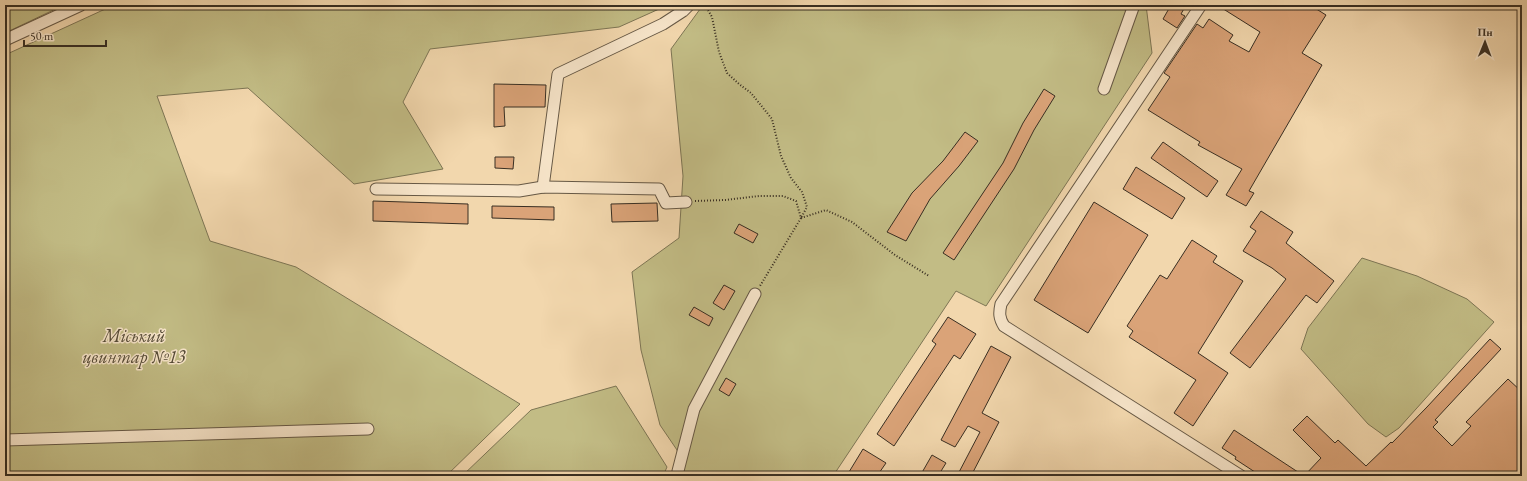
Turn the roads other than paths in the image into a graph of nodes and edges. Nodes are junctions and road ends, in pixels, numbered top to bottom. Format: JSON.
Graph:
{"nodes":[{"id":1,"x":81,"y":5,"type":"edge"},
{"id":2,"x":689,"y":5,"type":"edge"},
{"id":3,"x":1134,"y":5,"type":"edge"},
{"id":4,"x":1202,"y":5,"type":"edge"},
{"id":5,"x":5,"y":40,"type":"edge"},
{"id":6,"x":1104,"y":89,"type":"dead end"},
{"id":7,"x":543,"y":187,"type":"junction"},
{"id":8,"x":376,"y":189,"type":"dead end"},
{"id":9,"x":686,"y":202,"type":"road end"},
{"id":10,"x":755,"y":294,"type":"road end"},
{"id":11,"x":368,"y":429,"type":"dead end"},
{"id":12,"x":5,"y":440,"type":"edge"},
{"id":13,"x":679,"y":476,"type":"edge"},
{"id":14,"x":1241,"y":476,"type":"edge"}],
"edges":[{"from":1,"to":5,"type":"street"},
{"from":2,"to":7,"type":"street"},
{"from":3,"to":6,"type":"street"},
{"from":4,"to":14,"type":"street"},
{"from":7,"to":8,"type":"street"},
{"from":7,"to":9,"type":"street"},
{"from":10,"to":13,"type":"street"},
{"from":11,"to":12,"type":"street"}]}
